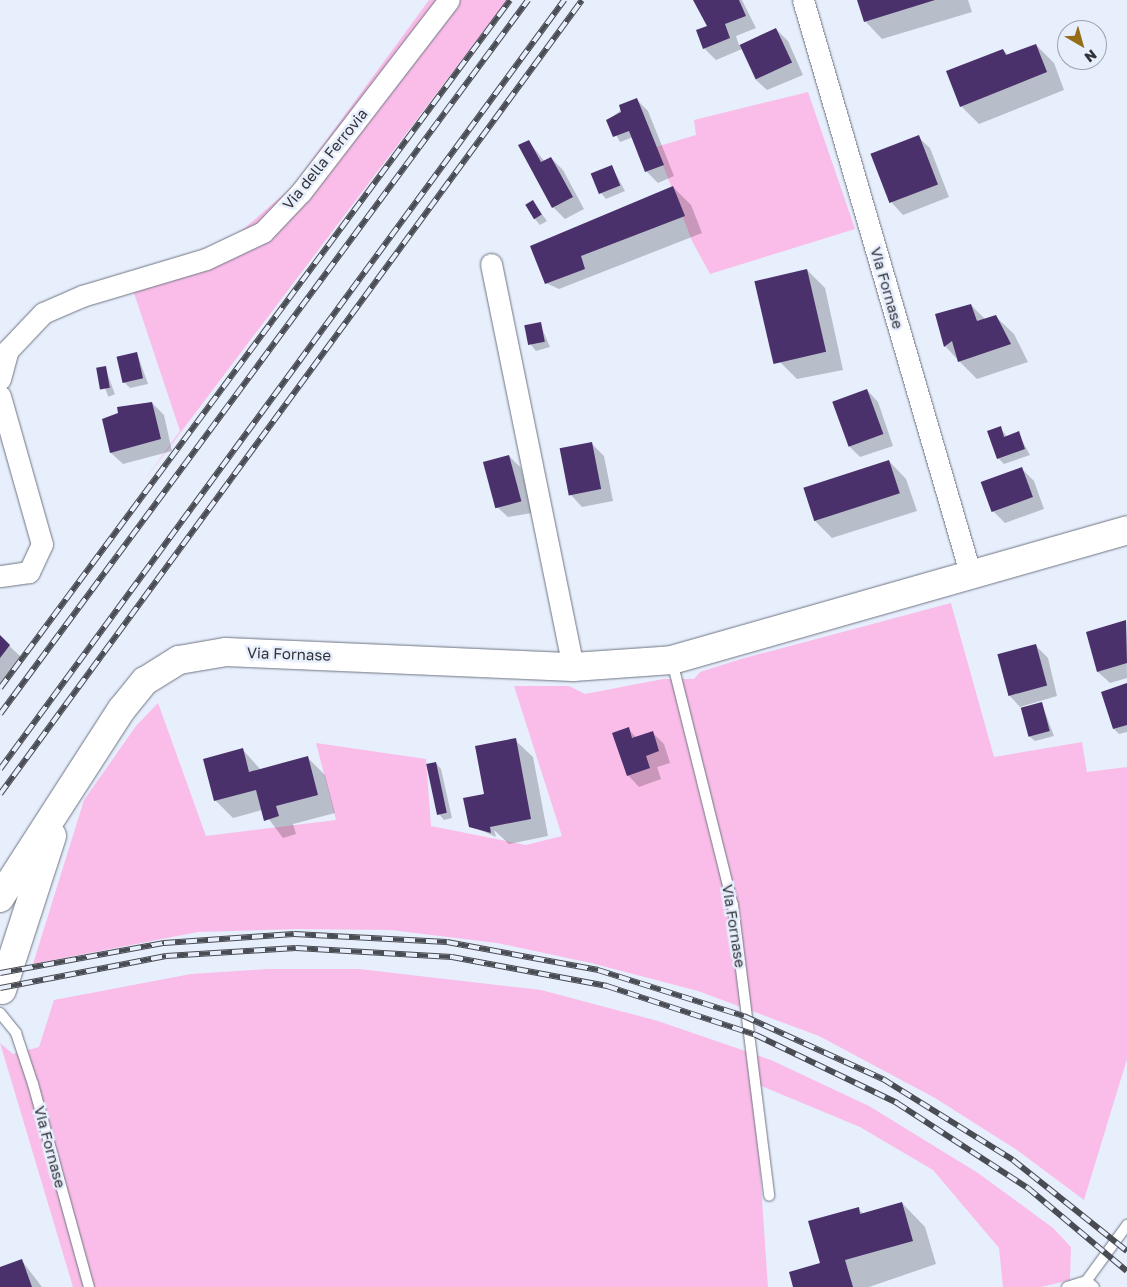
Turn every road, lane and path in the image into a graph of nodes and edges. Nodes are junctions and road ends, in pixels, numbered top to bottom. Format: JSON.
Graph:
{"nodes":[{"id":1,"x":449,"y":0,"type":"edge"},
{"id":2,"x":803,"y":0,"type":"edge"},
{"id":3,"x":491,"y":264,"type":"dead end"},
{"id":4,"x":1,"y":370,"type":"edge"},
{"id":5,"x":0,"y":396,"type":"edge"},
{"id":6,"x":1127,"y":530,"type":"edge"},
{"id":7,"x":0,"y":576,"type":"edge"},
{"id":8,"x":971,"y":576,"type":"junction"},
{"id":9,"x":672,"y":660,"type":"junction"},
{"id":10,"x":573,"y":667,"type":"junction"},
{"id":11,"x":69,"y":790,"type":"junction"},
{"id":12,"x":0,"y":898,"type":"edge"},
{"id":13,"x":0,"y":994,"type":"edge"},
{"id":14,"x":769,"y":1196,"type":"dead end"},
{"id":15,"x":1127,"y":1225,"type":"edge"},
{"id":16,"x":1088,"y":1285,"type":"edge"},
{"id":17,"x":89,"y":1287,"type":"edge"},
{"id":18,"x":1067,"y":1287,"type":"edge"}],
"edges":[{"from":1,"to":4,"type":"street","name":"Via della Ferrovia"},
{"from":2,"to":8,"type":"street","name":"Via Fornase"},
{"from":3,"to":10,"type":"street"},
{"from":5,"to":7,"type":"street"},
{"from":6,"to":8,"type":"street","name":"Via Fornase"},
{"from":8,"to":9,"type":"street","name":"Via Fornase"},
{"from":9,"to":10,"type":"street","name":"Via Fornase"},
{"from":9,"to":14,"type":"lane","name":"Via Fornase"},
{"from":10,"to":11,"type":"street","name":"Via Fornase"},
{"from":11,"to":12,"type":"street","name":"Via Fornase"},
{"from":11,"to":13,"type":"street","name":"Via Fornase"},
{"from":13,"to":17,"type":"lane","name":"Via Fornase"},
{"from":15,"to":16,"type":"lane"},
{"from":16,"to":18,"type":"lane"}]}
